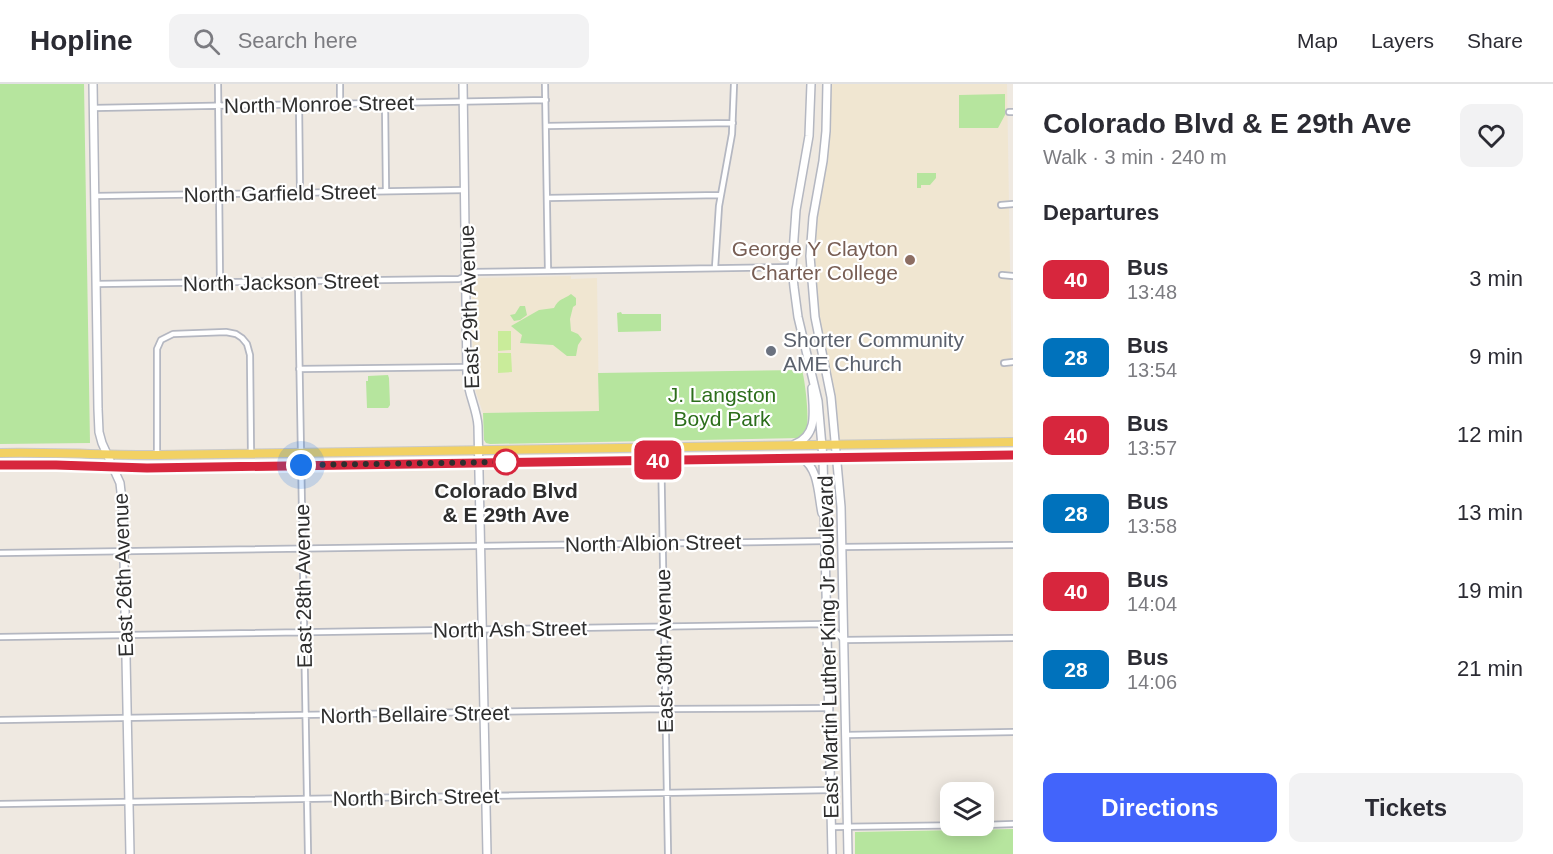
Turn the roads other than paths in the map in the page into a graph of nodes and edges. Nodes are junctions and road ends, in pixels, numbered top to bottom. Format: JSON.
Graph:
{"nodes":[{"id":1,"x":93,"y":84,"type":"edge"},
{"id":2,"x":218,"y":84,"type":"edge"},
{"id":3,"x":340,"y":84,"type":"edge"},
{"id":4,"x":463,"y":84,"type":"edge"},
{"id":5,"x":545,"y":84,"type":"edge"},
{"id":6,"x":734,"y":84,"type":"edge"},
{"id":7,"x":811,"y":84,"type":"edge"},
{"id":8,"x":827,"y":84,"type":"edge"},
{"id":9,"x":546,"y":100,"type":"junction"},
{"id":10,"x":463,"y":101,"type":"junction"},
{"id":11,"x":385,"y":103,"type":"junction"},
{"id":12,"x":299,"y":104,"type":"junction"},
{"id":13,"x":340,"y":104,"type":"junction"},
{"id":14,"x":218,"y":105,"type":"junction"},
{"id":15,"x":93,"y":108,"type":"junction"},
{"id":16,"x":733,"y":123,"type":"junction"},
{"id":17,"x":546,"y":126,"type":"junction"},
{"id":18,"x":465,"y":190,"type":"junction"},
{"id":19,"x":386,"y":191,"type":"junction"},
{"id":20,"x":300,"y":192,"type":"junction"},
{"id":21,"x":219,"y":194,"type":"junction"},
{"id":22,"x":721,"y":195,"type":"junction"},
{"id":23,"x":94,"y":196,"type":"junction"},
{"id":24,"x":547,"y":198,"type":"junction"},
{"id":25,"x":1013,"y":204,"type":"edge"},
{"id":26,"x":1001,"y":205,"type":"dead end"},
{"id":27,"x":792,"y":267,"type":"junction"},
{"id":28,"x":716,"y":268,"type":"junction"},
{"id":29,"x":548,"y":271,"type":"junction"},
{"id":30,"x":1002,"y":275,"type":"dead end"},
{"id":31,"x":466,"y":276,"type":"junction"},
{"id":32,"x":1013,"y":276,"type":"edge"},
{"id":33,"x":298,"y":282,"type":"junction"},
{"id":34,"x":220,"y":283,"type":"junction"},
{"id":35,"x":96,"y":284,"type":"junction"},
{"id":36,"x":1013,"y":362,"type":"edge"},
{"id":37,"x":1004,"y":363,"type":"dead end"},
{"id":38,"x":810,"y":365,"type":"junction"},
{"id":39,"x":464,"y":367,"type":"junction"},
{"id":40,"x":299,"y":369,"type":"junction"},
{"id":41,"x":1013,"y":442,"type":"edge"},
{"id":42,"x":822,"y":445,"type":"junction"},
{"id":43,"x":835,"y":445,"type":"junction"},
{"id":44,"x":789,"y":446,"type":"junction"},
{"id":45,"x":661,"y":447,"type":"junction"},
{"id":46,"x":479,"y":450,"type":"junction"},
{"id":47,"x":0,"y":453,"type":"edge"},
{"id":48,"x":300,"y":453,"type":"junction"},
{"id":49,"x":251,"y":454,"type":"junction"},
{"id":50,"x":107,"y":455,"type":"junction"},
{"id":51,"x":158,"y":455,"type":"junction"},
{"id":52,"x":1013,"y":456,"type":"edge"},
{"id":53,"x":802,"y":458,"type":"junction"},
{"id":54,"x":823,"y":458,"type":"junction"},
{"id":55,"x":837,"y":458,"type":"junction"},
{"id":56,"x":661,"y":460,"type":"junction"},
{"id":57,"x":479,"y":463,"type":"junction"},
{"id":58,"x":0,"y":465,"type":"edge"},
{"id":59,"x":301,"y":465,"type":"junction"},
{"id":60,"x":114,"y":468,"type":"junction"},
{"id":61,"x":826,"y":530,"type":"junction"},
{"id":62,"x":826,"y":541,"type":"junction"},
{"id":63,"x":662,"y":543,"type":"junction"},
{"id":64,"x":1013,"y":545,"type":"edge"},
{"id":65,"x":477,"y":546,"type":"junction"},
{"id":66,"x":842,"y":547,"type":"junction"},
{"id":67,"x":303,"y":549,"type":"junction"},
{"id":68,"x":124,"y":552,"type":"junction"},
{"id":69,"x":0,"y":554,"type":"edge"},
{"id":70,"x":827,"y":624,"type":"junction"},
{"id":71,"x":664,"y":626,"type":"junction"},
{"id":72,"x":482,"y":630,"type":"junction"},
{"id":73,"x":304,"y":632,"type":"junction"},
{"id":74,"x":126,"y":635,"type":"junction"},
{"id":75,"x":0,"y":637,"type":"edge"},
{"id":76,"x":1013,"y":638,"type":"edge"},
{"id":77,"x":844,"y":640,"type":"junction"},
{"id":78,"x":830,"y":708,"type":"junction"},
{"id":79,"x":666,"y":709,"type":"junction"},
{"id":80,"x":484,"y":713,"type":"junction"},
{"id":81,"x":305,"y":715,"type":"junction"},
{"id":82,"x":128,"y":718,"type":"junction"},
{"id":83,"x":0,"y":720,"type":"edge"},
{"id":84,"x":1013,"y":732,"type":"edge"},
{"id":85,"x":846,"y":735,"type":"junction"},
{"id":86,"x":831,"y":790,"type":"junction"},
{"id":87,"x":667,"y":793,"type":"junction"},
{"id":88,"x":486,"y":796,"type":"junction"},
{"id":89,"x":307,"y":799,"type":"junction"},
{"id":90,"x":129,"y":801,"type":"junction"},
{"id":91,"x":0,"y":804,"type":"edge"},
{"id":92,"x":1013,"y":824,"type":"edge"},
{"id":93,"x":994,"y":825,"type":"edge"},
{"id":94,"x":940,"y":826,"type":"edge"},
{"id":95,"x":832,"y":827,"type":"junction"},
{"id":96,"x":847,"y":827,"type":"junction"},
{"id":97,"x":130,"y":854,"type":"edge"},
{"id":98,"x":308,"y":854,"type":"edge"},
{"id":99,"x":487,"y":854,"type":"edge"},
{"id":100,"x":668,"y":854,"type":"edge"},
{"id":101,"x":832,"y":854,"type":"edge"},
{"id":102,"x":848,"y":854,"type":"edge"}],
"edges":[{"from":1,"to":15,"type":"main road","name":"East 26th Avenue"},
{"from":2,"to":14,"type":"street"},
{"from":3,"to":13,"type":"street"},
{"from":4,"to":10,"type":"main road","name":"East 29th Avenue"},
{"from":5,"to":9,"type":"street"},
{"from":6,"to":16,"type":"street"},
{"from":7,"to":27,"type":"main road","name":"East Martin Luther King Jr Boulevard"},
{"from":8,"to":43,"type":"main road","name":"East Martin Luther King Jr Boulevard"},
{"from":9,"to":10,"type":"street","name":"North Monroe Street"},
{"from":9,"to":17,"type":"street"},
{"from":10,"to":11,"type":"street","name":"North Monroe Street"},
{"from":10,"to":18,"type":"main road","name":"East 29th Avenue"},
{"from":11,"to":13,"type":"street","name":"North Monroe Street"},
{"from":11,"to":19,"type":"street"},
{"from":12,"to":13,"type":"street","name":"North Monroe Street"},
{"from":12,"to":14,"type":"street","name":"North Monroe Street"},
{"from":12,"to":20,"type":"street"},
{"from":14,"to":15,"type":"street","name":"North Monroe Street"},
{"from":14,"to":21,"type":"street"},
{"from":15,"to":23,"type":"main road","name":"East 26th Avenue"},
{"from":16,"to":17,"type":"street"},
{"from":16,"to":22,"type":"street"},
{"from":17,"to":24,"type":"street"},
{"from":18,"to":19,"type":"street","name":"North Garfield Street"},
{"from":18,"to":31,"type":"main road","name":"East 29th Avenue"},
{"from":19,"to":20,"type":"street","name":"North Garfield Street"},
{"from":20,"to":21,"type":"street","name":"North Garfield Street"},
{"from":21,"to":23,"type":"street","name":"North Garfield Street"},
{"from":21,"to":34,"type":"street"},
{"from":22,"to":24,"type":"street"},
{"from":22,"to":28,"type":"street"},
{"from":23,"to":35,"type":"main road","name":"East 26th Avenue"},
{"from":24,"to":29,"type":"street"},
{"from":25,"to":26,"type":"street"},
{"from":27,"to":28,"type":"street","name":"North Jackson Street"},
{"from":27,"to":38,"type":"main road","name":"East Martin Luther King Jr Boulevard"},
{"from":28,"to":29,"type":"street","name":"North Jackson Street"},
{"from":29,"to":31,"type":"street","name":"North Jackson Street"},
{"from":30,"to":32,"type":"street"},
{"from":31,"to":33,"type":"street","name":"North Jackson Street"},
{"from":31,"to":39,"type":"main road","name":"East 29th Avenue"},
{"from":33,"to":34,"type":"street","name":"North Jackson Street"},
{"from":33,"to":40,"type":"street","name":"East 28th Avenue"},
{"from":34,"to":35,"type":"street","name":"North Jackson Street"},
{"from":35,"to":50,"type":"main road","name":"East 26th Avenue"},
{"from":36,"to":37,"type":"street"},
{"from":38,"to":42,"type":"main road","name":"East Martin Luther King Jr Boulevard"},
{"from":38,"to":44,"type":"main road"},
{"from":39,"to":40,"type":"street"},
{"from":39,"to":46,"type":"main road","name":"East 29th Avenue"},
{"from":40,"to":48,"type":"street","name":"East 28th Avenue"},
{"from":41,"to":43,"type":"main road"},
{"from":42,"to":43,"type":"main road"},
{"from":42,"to":44,"type":"main road"},
{"from":42,"to":54,"type":"main road","name":"East Martin Luther King Jr Boulevard"},
{"from":43,"to":55,"type":"main road","name":"East Martin Luther King Jr Boulevard"},
{"from":44,"to":45,"type":"main road"},
{"from":45,"to":46,"type":"main road"},
{"from":45,"to":56,"type":"street","name":"East 30th Avenue"},
{"from":46,"to":48,"type":"main road"},
{"from":46,"to":57,"type":"main road","name":"East 29th Avenue"},
{"from":47,"to":50,"type":"main road"},
{"from":48,"to":49,"type":"main road"},
{"from":48,"to":59,"type":"street","name":"East 28th Avenue"},
{"from":49,"to":51,"type":"main road"},
{"from":49,"to":51,"type":"street"},
{"from":50,"to":51,"type":"main road"},
{"from":50,"to":60,"type":"main road","name":"East 26th Avenue"},
{"from":52,"to":55,"type":"main road"},
{"from":53,"to":54,"type":"main road"},
{"from":53,"to":56,"type":"main road"},
{"from":53,"to":61,"type":"main road"},
{"from":54,"to":55,"type":"main road"},
{"from":54,"to":61,"type":"main road","name":"East Martin Luther King Jr Boulevard"},
{"from":55,"to":66,"type":"main road","name":"East Martin Luther King Jr Boulevard"},
{"from":56,"to":57,"type":"main road"},
{"from":56,"to":63,"type":"street","name":"East 30th Avenue"},
{"from":57,"to":59,"type":"main road"},
{"from":57,"to":65,"type":"main road","name":"East 29th Avenue"},
{"from":58,"to":60,"type":"main road"},
{"from":59,"to":60,"type":"main road"},
{"from":59,"to":67,"type":"street","name":"East 28th Avenue"},
{"from":60,"to":68,"type":"main road","name":"East 26th Avenue"},
{"from":61,"to":62,"type":"main road","name":"East Martin Luther King Jr Boulevard"},
{"from":62,"to":63,"type":"street","name":"North Albion Street"},
{"from":62,"to":70,"type":"main road","name":"East Martin Luther King Jr Boulevard"},
{"from":63,"to":65,"type":"street","name":"North Albion Street"},
{"from":63,"to":71,"type":"street","name":"East 30th Avenue"},
{"from":64,"to":66,"type":"street"},
{"from":65,"to":67,"type":"street","name":"North Albion Street"},
{"from":65,"to":72,"type":"main road","name":"East 29th Avenue"},
{"from":66,"to":77,"type":"main road","name":"East Martin Luther King Jr Boulevard"},
{"from":67,"to":68,"type":"street","name":"North Albion Street"},
{"from":67,"to":73,"type":"street","name":"East 28th Avenue"},
{"from":68,"to":69,"type":"street","name":"North Albion Street"},
{"from":68,"to":74,"type":"main road","name":"East 26th Avenue"},
{"from":70,"to":71,"type":"street","name":"North Ash Street"},
{"from":70,"to":77,"type":"street"},
{"from":70,"to":78,"type":"main road","name":"East Martin Luther King Jr Boulevard"},
{"from":71,"to":72,"type":"street","name":"North Ash Street"},
{"from":71,"to":79,"type":"street","name":"East 30th Avenue"},
{"from":72,"to":73,"type":"street","name":"North Ash Street"},
{"from":72,"to":80,"type":"main road","name":"East 29th Avenue"},
{"from":73,"to":74,"type":"street","name":"North Ash Street"},
{"from":73,"to":81,"type":"street","name":"East 28th Avenue"},
{"from":74,"to":75,"type":"street","name":"North Ash Street"},
{"from":74,"to":82,"type":"main road","name":"East 26th Avenue"},
{"from":76,"to":77,"type":"street"},
{"from":77,"to":85,"type":"main road","name":"East Martin Luther King Jr Boulevard"},
{"from":78,"to":79,"type":"street","name":"North Bellaire Street"},
{"from":78,"to":86,"type":"main road","name":"East Martin Luther King Jr Boulevard"},
{"from":79,"to":80,"type":"street","name":"North Bellaire Street"},
{"from":79,"to":87,"type":"street","name":"East 30th Avenue"},
{"from":80,"to":81,"type":"street","name":"North Bellaire Street"},
{"from":80,"to":88,"type":"main road","name":"East 29th Avenue"},
{"from":81,"to":82,"type":"street","name":"North Bellaire Street"},
{"from":81,"to":89,"type":"street","name":"East 28th Avenue"},
{"from":82,"to":83,"type":"street","name":"North Bellaire Street"},
{"from":82,"to":90,"type":"main road","name":"East 26th Avenue"},
{"from":84,"to":85,"type":"street"},
{"from":85,"to":96,"type":"main road","name":"East Martin Luther King Jr Boulevard"},
{"from":86,"to":87,"type":"street","name":"North Birch Street"},
{"from":86,"to":95,"type":"main road","name":"East Martin Luther King Jr Boulevard"},
{"from":87,"to":88,"type":"street","name":"North Birch Street"},
{"from":87,"to":100,"type":"street","name":"East 30th Avenue"},
{"from":88,"to":89,"type":"street","name":"North Birch Street"},
{"from":88,"to":99,"type":"main road","name":"East 29th Avenue"},
{"from":89,"to":90,"type":"street","name":"North Birch Street"},
{"from":89,"to":98,"type":"street","name":"East 28th Avenue"},
{"from":90,"to":91,"type":"street","name":"North Birch Street"},
{"from":90,"to":97,"type":"main road","name":"East 26th Avenue"},
{"from":92,"to":93,"type":"street"},
{"from":94,"to":96,"type":"street"},
{"from":95,"to":96,"type":"street"},
{"from":95,"to":101,"type":"main road","name":"East Martin Luther King Jr Boulevard"},
{"from":96,"to":102,"type":"main road","name":"East Martin Luther King Jr Boulevard"}]}
